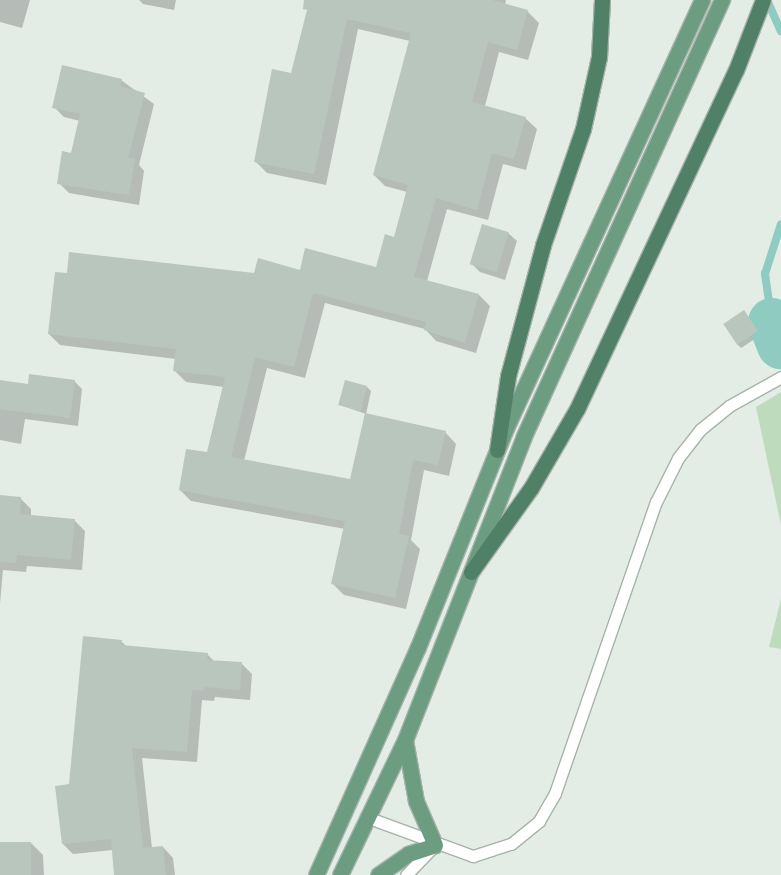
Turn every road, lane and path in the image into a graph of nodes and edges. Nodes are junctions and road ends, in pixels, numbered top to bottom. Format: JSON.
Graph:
{"nodes":[{"id":1,"x":602,"y":0,"type":"edge"},
{"id":2,"x":702,"y":0,"type":"edge"},
{"id":3,"x":722,"y":0,"type":"edge"},
{"id":4,"x":763,"y":0,"type":"edge"},
{"id":5,"x":781,"y":377,"type":"edge"},
{"id":6,"x":497,"y":450,"type":"junction"},
{"id":7,"x":471,"y":572,"type":"junction"},
{"id":8,"x":405,"y":740,"type":"junction"},
{"id":9,"x":369,"y":818,"type":"junction"},
{"id":10,"x":436,"y":844,"type":"junction"},
{"id":11,"x":316,"y":875,"type":"edge"},
{"id":12,"x":340,"y":875,"type":"edge"},
{"id":13,"x":378,"y":875,"type":"edge"},
{"id":14,"x":406,"y":875,"type":"edge"}],
"edges":[{"from":1,"to":6,"type":"highway"},
{"from":2,"to":6,"type":"main road"},
{"from":3,"to":7,"type":"main road"},
{"from":4,"to":7,"type":"highway"},
{"from":5,"to":10,"type":"lane"},
{"from":6,"to":11,"type":"main road"},
{"from":7,"to":8,"type":"main road"},
{"from":8,"to":9,"type":"main road"},
{"from":8,"to":10,"type":"main road"},
{"from":9,"to":10,"type":"lane"},
{"from":9,"to":12,"type":"main road"},
{"from":10,"to":13,"type":"main road"},
{"from":10,"to":14,"type":"lane"}]}
